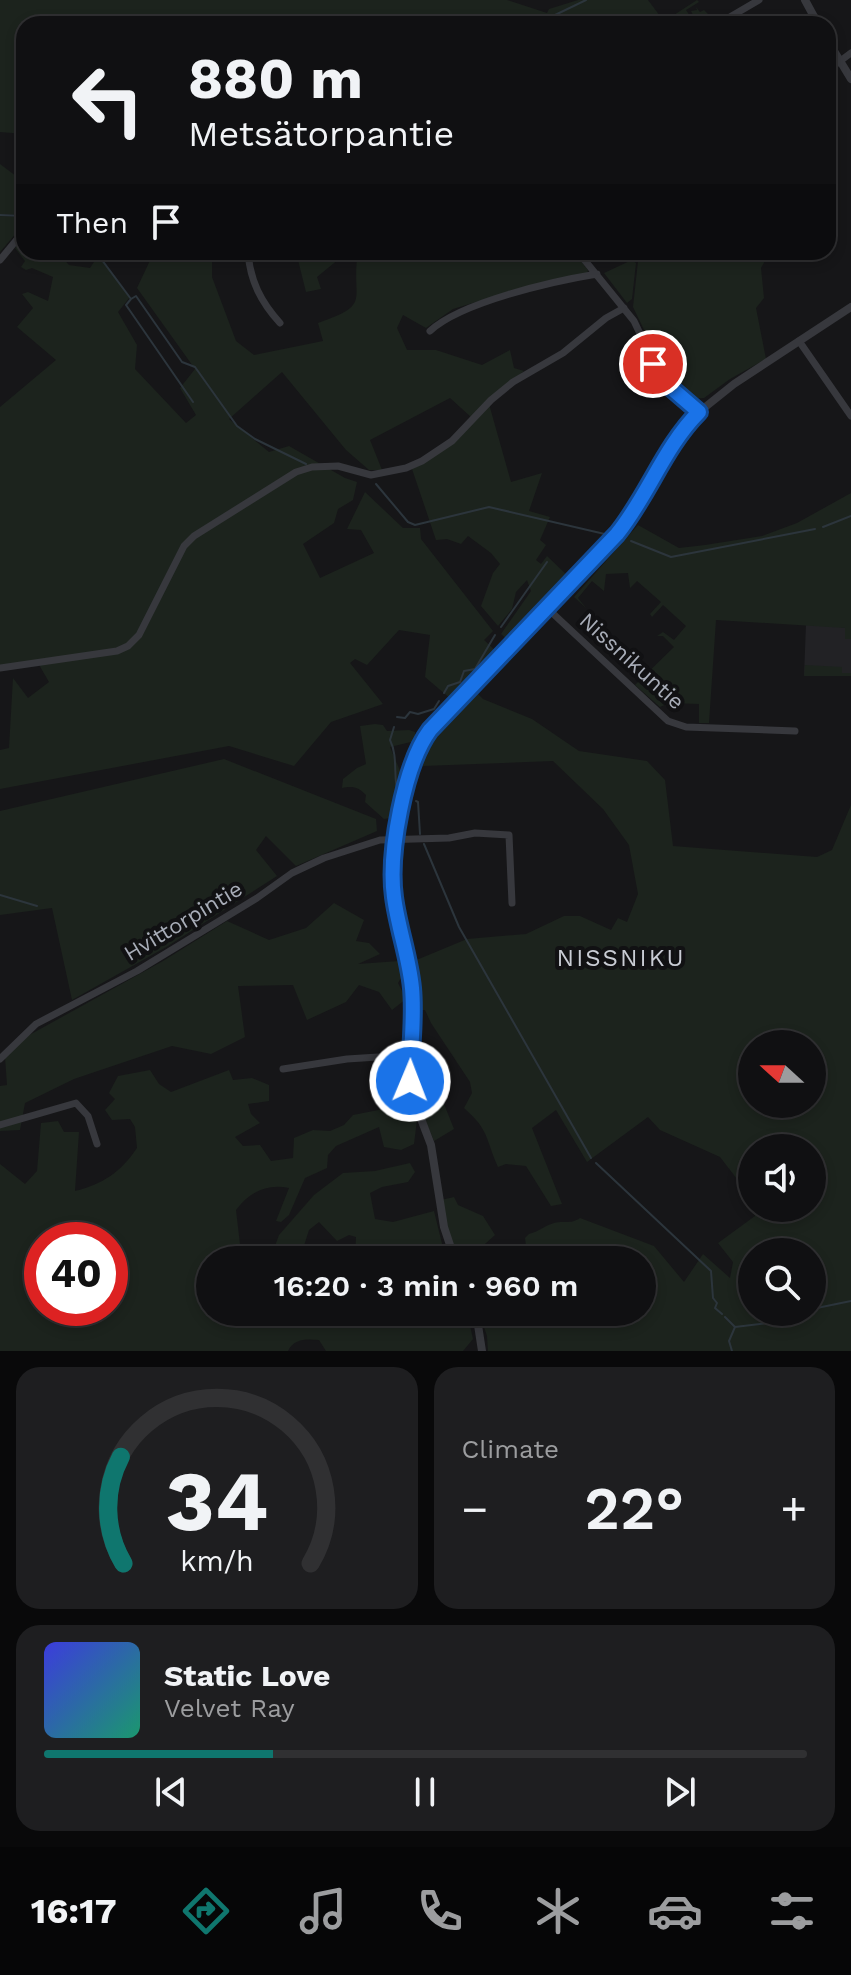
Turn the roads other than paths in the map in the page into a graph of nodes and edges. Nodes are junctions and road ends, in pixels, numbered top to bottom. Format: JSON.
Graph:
{"nodes":[{"id":1,"x":759,"y":0,"type":"edge"},
{"id":2,"x":732,"y":16,"type":"edge"},
{"id":3,"x":851,"y":53,"type":"edge"},
{"id":4,"x":836,"y":54,"type":"edge"},
{"id":5,"x":840,"y":60,"type":"junction"},
{"id":6,"x":836,"y":63,"type":"edge"},
{"id":7,"x":851,"y":79,"type":"edge"},
{"id":8,"x":16,"y":241,"type":"edge"},
{"id":9,"x":0,"y":260,"type":"edge"},
{"id":10,"x":248,"y":260,"type":"edge"},
{"id":11,"x":585,"y":260,"type":"edge"},
{"id":12,"x":597,"y":274,"type":"junction"},
{"id":13,"x":624,"y":308,"type":"junction"},
{"id":14,"x":847,"y":309,"type":"edge"},
{"id":15,"x":280,"y":323,"type":"dead end"},
{"id":16,"x":430,"y":331,"type":"dead end"},
{"id":17,"x":799,"y":341,"type":"junction"},
{"id":18,"x":699,"y":412,"type":"junction"},
{"id":19,"x":851,"y":416,"type":"edge"},
{"id":20,"x":547,"y":608,"type":"junction"},
{"id":21,"x":0,"y":668,"type":"edge"},
{"id":22,"x":795,"y":731,"type":"dead end"},
{"id":23,"x":397,"y":838,"type":"junction"},
{"id":24,"x":512,"y":903,"type":"dead end"},
{"id":25,"x":410,"y":1055,"type":"junction"},
{"id":26,"x":1,"y":1056,"type":"edge"},
{"id":27,"x":283,"y":1069,"type":"dead end"},
{"id":28,"x":0,"y":1125,"type":"edge"},
{"id":29,"x":97,"y":1144,"type":"dead end"},
{"id":30,"x":450,"y":1246,"type":"edge"},
{"id":31,"x":478,"y":1326,"type":"edge"},
{"id":32,"x":482,"y":1351,"type":"edge"}],
"edges":[{"from":1,"to":2,"type":"street"},
{"from":3,"to":5,"type":"street"},
{"from":4,"to":5,"type":"street"},
{"from":5,"to":6,"type":"street"},
{"from":5,"to":7,"type":"street"},
{"from":8,"to":9,"type":"street"},
{"from":10,"to":15,"type":"street"},
{"from":11,"to":12,"type":"street"},
{"from":12,"to":13,"type":"street"},
{"from":12,"to":16,"type":"street"},
{"from":13,"to":18,"type":"street"},
{"from":13,"to":21,"type":"street"},
{"from":14,"to":17,"type":"street"},
{"from":17,"to":18,"type":"street"},
{"from":17,"to":19,"type":"street"},
{"from":18,"to":20,"type":"street"},
{"from":20,"to":22,"type":"street","name":"Nissnikuntie"},
{"from":20,"to":23,"type":"street"},
{"from":23,"to":24,"type":"street","name":"Hvittorpintie"},
{"from":23,"to":25,"type":"street"},
{"from":23,"to":26,"type":"street","name":"Hvittorpintie"},
{"from":25,"to":27,"type":"street"},
{"from":25,"to":30,"type":"street"},
{"from":28,"to":29,"type":"street"},
{"from":31,"to":32,"type":"street"}]}
